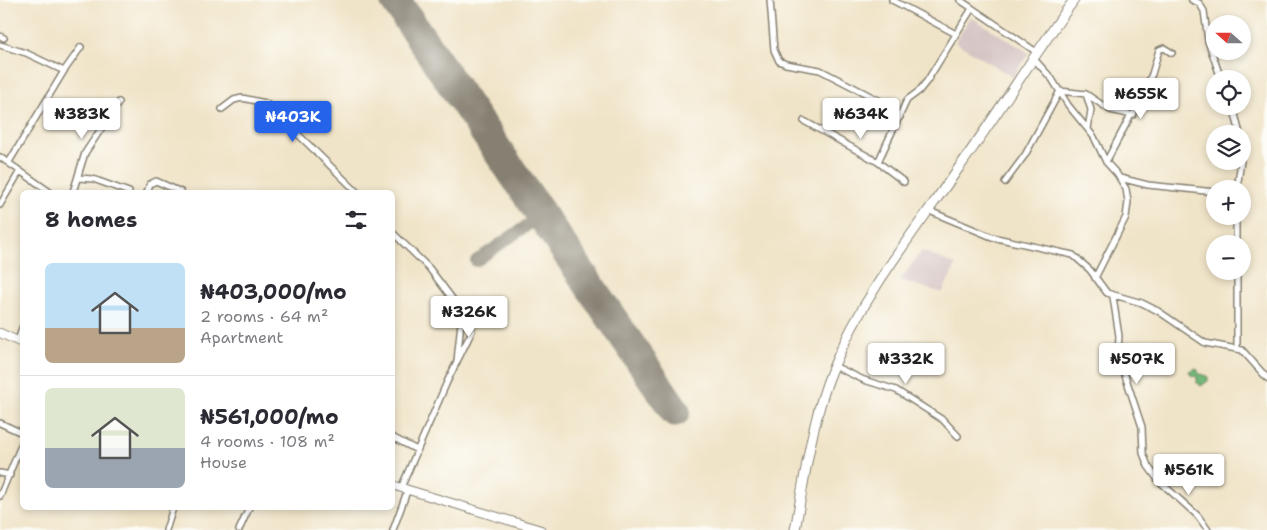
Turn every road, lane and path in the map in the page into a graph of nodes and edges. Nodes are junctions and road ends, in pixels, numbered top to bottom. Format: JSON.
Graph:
{"nodes":[{"id":1,"x":770,"y":0,"type":"edge"},
{"id":2,"x":892,"y":0,"type":"edge"},
{"id":3,"x":960,"y":0,"type":"edge"},
{"id":4,"x":1074,"y":0,"type":"edge"},
{"id":5,"x":1192,"y":0,"type":"edge"},
{"id":6,"x":1201,"y":2,"type":"edge"},
{"id":7,"x":972,"y":10,"type":"junction"},
{"id":8,"x":956,"y":34,"type":"junction"},
{"id":9,"x":0,"y":46,"type":"edge"},
{"id":10,"x":81,"y":47,"type":"dead end"},
{"id":11,"x":1172,"y":53,"type":"dead end"},
{"id":12,"x":1036,"y":56,"type":"junction"},
{"id":13,"x":1218,"y":70,"type":"edge"},
{"id":14,"x":64,"y":71,"type":"junction"},
{"id":15,"x":1060,"y":91,"type":"junction"},
{"id":16,"x":1086,"y":94,"type":"junction"},
{"id":17,"x":119,"y":102,"type":"dead end"},
{"id":18,"x":222,"y":109,"type":"dead end"},
{"id":19,"x":1131,"y":115,"type":"junction"},
{"id":20,"x":900,"y":117,"type":"junction"},
{"id":21,"x":804,"y":121,"type":"dead end"},
{"id":22,"x":1088,"y":129,"type":"junction"},
{"id":23,"x":0,"y":157,"type":"edge"},
{"id":24,"x":9,"y":162,"type":"junction"},
{"id":25,"x":878,"y":162,"type":"junction"},
{"id":26,"x":1106,"y":162,"type":"junction"},
{"id":27,"x":20,"y":171,"type":"junction"},
{"id":28,"x":78,"y":178,"type":"junction"},
{"id":29,"x":1120,"y":178,"type":"junction"},
{"id":30,"x":904,"y":182,"type":"dead end"},
{"id":31,"x":1005,"y":182,"type":"dead end"},
{"id":32,"x":47,"y":190,"type":"edge"},
{"id":33,"x":74,"y":190,"type":"edge"},
{"id":34,"x":124,"y":190,"type":"edge"},
{"id":35,"x":148,"y":190,"type":"edge"},
{"id":36,"x":176,"y":190,"type":"edge"},
{"id":37,"x":355,"y":190,"type":"edge"},
{"id":38,"x":1206,"y":191,"type":"edge"},
{"id":39,"x":0,"y":205,"type":"edge"},
{"id":40,"x":928,"y":210,"type":"junction"},
{"id":41,"x":395,"y":235,"type":"edge"},
{"id":42,"x":1095,"y":278,"type":"junction"},
{"id":43,"x":1237,"y":280,"type":"edge"},
{"id":44,"x":1113,"y":297,"type":"junction"},
{"id":45,"x":462,"y":313,"type":"junction"},
{"id":46,"x":0,"y":333,"type":"edge"},
{"id":47,"x":20,"y":342,"type":"edge"},
{"id":48,"x":1237,"y":348,"type":"junction"},
{"id":49,"x":457,"y":362,"type":"junction"},
{"id":50,"x":834,"y":366,"type":"junction"},
{"id":51,"x":1267,"y":378,"type":"edge"},
{"id":52,"x":0,"y":423,"type":"edge"},
{"id":53,"x":20,"y":432,"type":"edge"},
{"id":54,"x":958,"y":436,"type":"dead end"},
{"id":55,"x":395,"y":439,"type":"edge"},
{"id":56,"x":20,"y":448,"type":"edge"},
{"id":57,"x":417,"y":450,"type":"junction"},
{"id":58,"x":0,"y":473,"type":"edge"},
{"id":59,"x":10,"y":476,"type":"junction"},
{"id":60,"x":395,"y":486,"type":"edge"},
{"id":61,"x":405,"y":488,"type":"junction"},
{"id":62,"x":0,"y":496,"type":"edge"},
{"id":63,"x":172,"y":510,"type":"edge"},
{"id":64,"x":247,"y":510,"type":"edge"},
{"id":65,"x":166,"y":530,"type":"edge"},
{"id":66,"x":239,"y":530,"type":"edge"},
{"id":67,"x":393,"y":530,"type":"edge"},
{"id":68,"x":541,"y":530,"type":"edge"},
{"id":69,"x":795,"y":530,"type":"edge"},
{"id":70,"x":1208,"y":530,"type":"edge"}],
"edges":[{"from":1,"to":20,"type":"street"},
{"from":2,"to":8,"type":"street"},
{"from":3,"to":7,"type":"street"},
{"from":4,"to":12,"type":"highway"},
{"from":5,"to":6,"type":"street"},
{"from":6,"to":13,"type":"street"},
{"from":7,"to":8,"type":"street"},
{"from":7,"to":12,"type":"street"},
{"from":8,"to":20,"type":"street"},
{"from":9,"to":14,"type":"street"},
{"from":10,"to":14,"type":"street"},
{"from":11,"to":19,"type":"street"},
{"from":12,"to":15,"type":"street"},
{"from":12,"to":40,"type":"highway"},
{"from":14,"to":24,"type":"street"},
{"from":15,"to":16,"type":"street"},
{"from":15,"to":22,"type":"street"},
{"from":15,"to":31,"type":"street"},
{"from":16,"to":19,"type":"street"},
{"from":16,"to":22,"type":"street"},
{"from":17,"to":28,"type":"street"},
{"from":18,"to":37,"type":"street"},
{"from":19,"to":26,"type":"street"},
{"from":20,"to":25,"type":"street"},
{"from":21,"to":25,"type":"street"},
{"from":22,"to":26,"type":"street"},
{"from":23,"to":24,"type":"street"},
{"from":24,"to":27,"type":"street"},
{"from":25,"to":30,"type":"street"},
{"from":26,"to":29,"type":"street"},
{"from":27,"to":32,"type":"street"},
{"from":27,"to":39,"type":"street"},
{"from":28,"to":33,"type":"street"},
{"from":28,"to":34,"type":"street"},
{"from":29,"to":38,"type":"street"},
{"from":29,"to":42,"type":"street"},
{"from":35,"to":36,"type":"street"},
{"from":40,"to":42,"type":"street"},
{"from":40,"to":50,"type":"highway"},
{"from":41,"to":45,"type":"street"},
{"from":42,"to":44,"type":"street"},
{"from":43,"to":48,"type":"street"},
{"from":44,"to":48,"type":"street"},
{"from":44,"to":70,"type":"street"},
{"from":45,"to":49,"type":"street"},
{"from":45,"to":49,"type":"street"},
{"from":46,"to":47,"type":"main road"},
{"from":48,"to":51,"type":"street"},
{"from":49,"to":57,"type":"street"},
{"from":50,"to":54,"type":"street"},
{"from":50,"to":69,"type":"highway"},
{"from":52,"to":53,"type":"street"},
{"from":55,"to":57,"type":"street"},
{"from":56,"to":59,"type":"street"},
{"from":57,"to":61,"type":"street"},
{"from":58,"to":59,"type":"street"},
{"from":59,"to":62,"type":"street"},
{"from":60,"to":61,"type":"main road"},
{"from":61,"to":67,"type":"street"},
{"from":61,"to":68,"type":"main road"},
{"from":63,"to":65,"type":"street"},
{"from":64,"to":66,"type":"street"}]}
